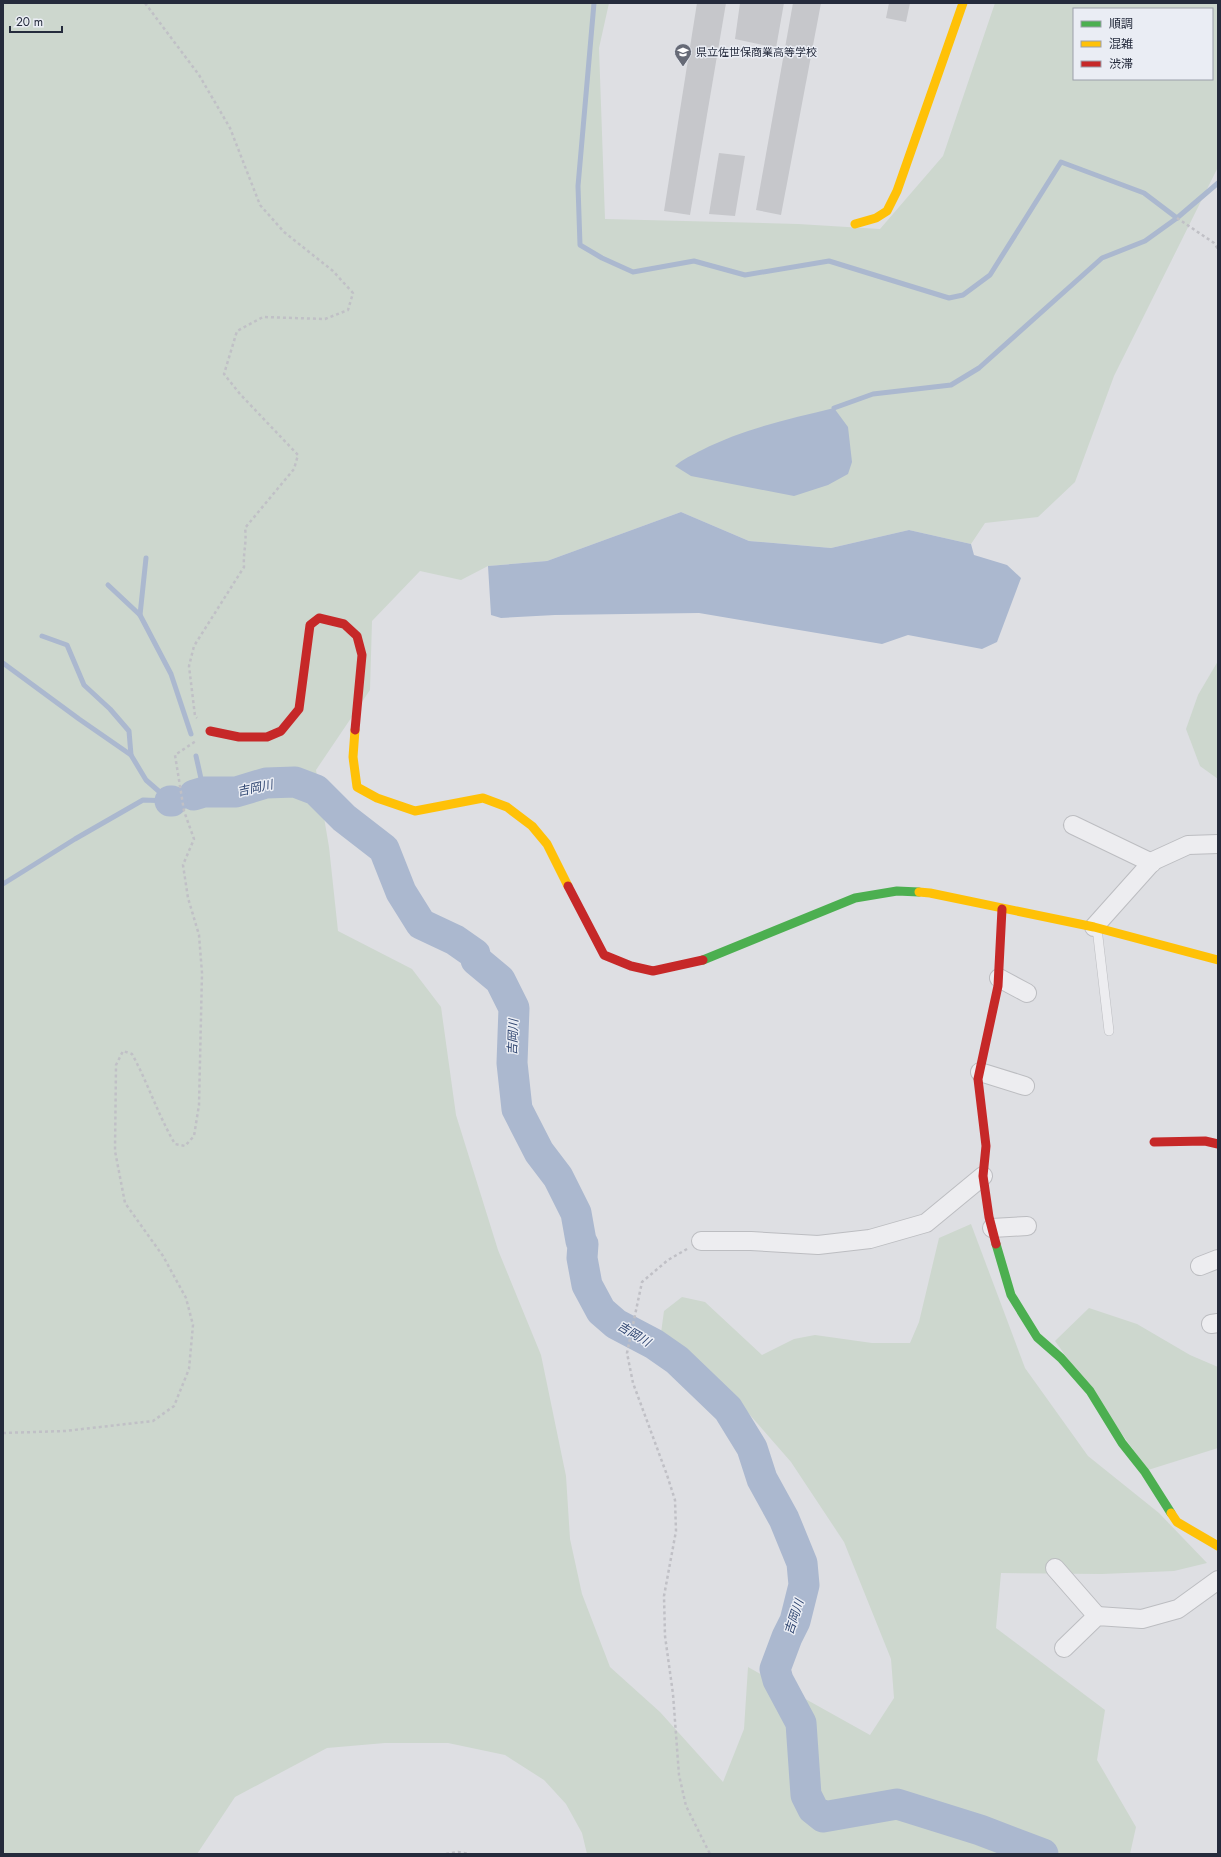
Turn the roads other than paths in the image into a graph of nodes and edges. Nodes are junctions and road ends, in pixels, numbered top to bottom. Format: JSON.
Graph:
{"nodes":[{"id":1,"x":963,"y":3,"type":"edge"},
{"id":2,"x":855,"y":224,"type":"dead end"},
{"id":3,"x":210,"y":731,"type":"road end"},
{"id":4,"x":1072,"y":825,"type":"dead end"},
{"id":5,"x":1218,"y":844,"type":"edge"},
{"id":6,"x":1152,"y":863,"type":"junction"},
{"id":7,"x":1002,"y":909,"type":"junction"},
{"id":8,"x":1096,"y":928,"type":"junction"},
{"id":9,"x":1218,"y":947,"type":"edge"},
{"id":10,"x":1210,"y":958,"type":"edge"},
{"id":11,"x":998,"y":978,"type":"junction"},
{"id":12,"x":1027,"y":993,"type":"dead end"},
{"id":13,"x":1109,"y":1031,"type":"dead end"},
{"id":14,"x":980,"y":1072,"type":"junction"},
{"id":15,"x":1025,"y":1086,"type":"dead end"},
{"id":16,"x":1154,"y":1142,"type":"dead end"},
{"id":17,"x":1218,"y":1144,"type":"edge"},
{"id":18,"x":983,"y":1176,"type":"junction"},
{"id":19,"x":1027,"y":1226,"type":"dead end"},
{"id":20,"x":992,"y":1228,"type":"junction"},
{"id":21,"x":701,"y":1241,"type":"road end"},
{"id":22,"x":1218,"y":1259,"type":"edge"},
{"id":23,"x":1200,"y":1266,"type":"dead end"},
{"id":24,"x":1218,"y":1546,"type":"edge"},
{"id":25,"x":1055,"y":1568,"type":"dead end"},
{"id":26,"x":1218,"y":1580,"type":"edge"},
{"id":27,"x":1097,"y":1616,"type":"junction"},
{"id":28,"x":1064,"y":1648,"type":"dead end"}],
"edges":[{"from":1,"to":2,"type":"street"},
{"from":3,"to":7,"type":"street"},
{"from":4,"to":6,"type":"street"},
{"from":5,"to":6,"type":"street"},
{"from":6,"to":8,"type":"street"},
{"from":7,"to":8,"type":"street"},
{"from":7,"to":11,"type":"street"},
{"from":8,"to":10,"type":"street"},
{"from":8,"to":13,"type":"lane"},
{"from":9,"to":10,"type":"street"},
{"from":11,"to":12,"type":"street"},
{"from":11,"to":14,"type":"street"},
{"from":14,"to":15,"type":"street"},
{"from":14,"to":18,"type":"street"},
{"from":16,"to":17,"type":"street"},
{"from":18,"to":20,"type":"street"},
{"from":18,"to":21,"type":"street"},
{"from":19,"to":20,"type":"street"},
{"from":20,"to":24,"type":"street"},
{"from":22,"to":23,"type":"street"},
{"from":25,"to":27,"type":"street"},
{"from":26,"to":27,"type":"street"},
{"from":27,"to":28,"type":"street"}]}
